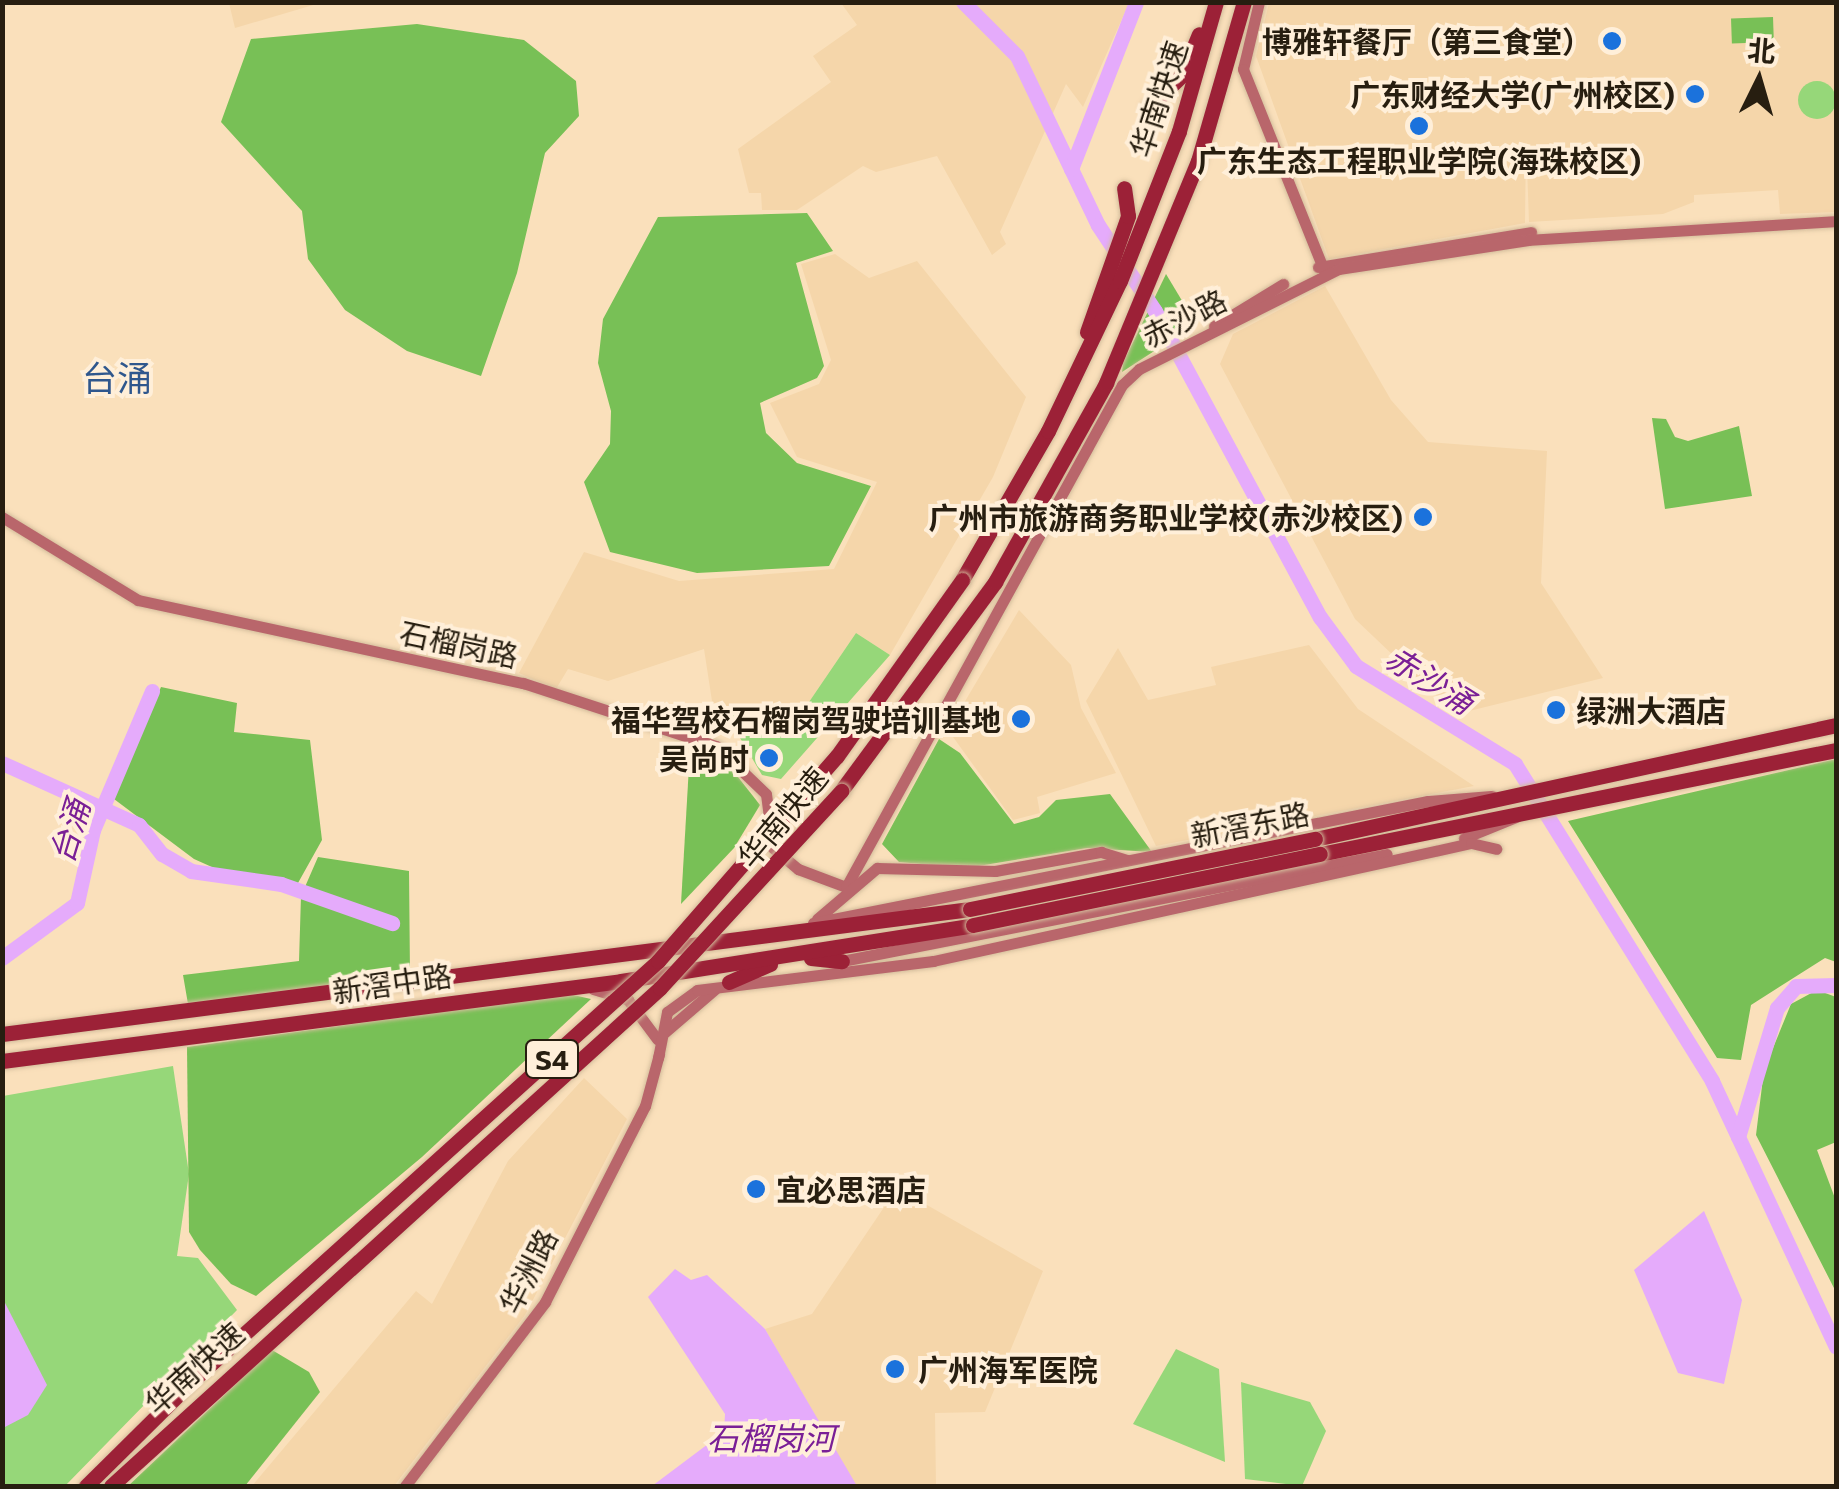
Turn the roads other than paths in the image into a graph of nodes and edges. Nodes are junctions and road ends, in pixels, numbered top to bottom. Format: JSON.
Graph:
{"nodes":[{"id":1,"x":1213,"y":2,"type":"edge"},
{"id":2,"x":1244,"y":2,"type":"edge"},
{"id":3,"x":1259,"y":2,"type":"edge"},
{"id":4,"x":1148,"y":108,"type":"dead end"},
{"id":5,"x":1124,"y":188,"type":"dead end"},
{"id":6,"x":1836,"y":221,"type":"edge"},
{"id":7,"x":1323,"y":270,"type":"junction"},
{"id":8,"x":1112,"y":280,"type":"junction"},
{"id":9,"x":2,"y":516,"type":"edge"},
{"id":10,"x":1836,"y":725,"type":"edge"},
{"id":11,"x":1836,"y":750,"type":"edge"},
{"id":12,"x":1506,"y":797,"type":"junction"},
{"id":13,"x":1519,"y":816,"type":"junction"},
{"id":14,"x":1494,"y":830,"type":"junction"},
{"id":15,"x":878,"y":836,"type":"junction"},
{"id":16,"x":1317,"y":846,"type":"junction"},
{"id":17,"x":1164,"y":854,"type":"junction"},
{"id":18,"x":1129,"y":861,"type":"junction"},
{"id":19,"x":894,"y":866,"type":"junction"},
{"id":20,"x":1097,"y":867,"type":"junction"},
{"id":21,"x":846,"y":888,"type":"junction"},
{"id":22,"x":1180,"y":897,"type":"junction"},
{"id":23,"x":1161,"y":906,"type":"junction"},
{"id":24,"x":880,"y":908,"type":"junction"},
{"id":25,"x":1117,"y":910,"type":"junction"},
{"id":26,"x":972,"y":917,"type":"junction"},
{"id":27,"x":809,"y":924,"type":"junction"},
{"id":28,"x":737,"y":944,"type":"junction"},
{"id":29,"x":670,"y":952,"type":"joint"},
{"id":30,"x":788,"y":956,"type":"junction"},
{"id":31,"x":842,"y":961,"type":"joint"},
{"id":32,"x":722,"y":985,"type":"junction"},
{"id":33,"x":558,"y":989,"type":"junction"},
{"id":34,"x":2,"y":1034,"type":"edge"},
{"id":35,"x":658,"y":1058,"type":"junction"},
{"id":36,"x":2,"y":1060,"type":"edge"},
{"id":37,"x":86,"y":1486,"type":"edge"},
{"id":38,"x":111,"y":1486,"type":"edge"},
{"id":39,"x":405,"y":1486,"type":"edge"}],
"edges":[{"from":1,"to":4,"type":"highway"},
{"from":1,"to":8,"type":"highway","name":"华南快速","number":"S4"},
{"from":2,"to":38,"type":"highway","name":"华南快速","number":"S4","bridge":true},
{"from":3,"to":7,"type":"main road"},
{"from":5,"to":8,"type":"highway"},
{"from":6,"to":7,"type":"main road","name":"赤沙路"},
{"from":7,"to":15,"type":"main road","name":"赤沙路"},
{"from":8,"to":37,"type":"highway","name":"华南快速","number":"S4","bridge":true},
{"from":9,"to":21,"type":"main road","name":"石榴岗路"},
{"from":10,"to":12,"type":"highway","name":"新滘东路"},
{"from":11,"to":13,"type":"highway","name":"新滘东路"},
{"from":12,"to":16,"type":"highway","name":"新滘东路"},
{"from":12,"to":17,"type":"main road"},
{"from":13,"to":14,"type":"main road"},
{"from":13,"to":16,"type":"highway","name":"新滘东路"},
{"from":14,"to":22,"type":"main road"},
{"from":14,"to":23,"type":"main road"},
{"from":15,"to":19,"type":"main road"},
{"from":15,"to":21,"type":"main road","name":"赤沙路"},
{"from":16,"to":26,"type":"highway","name":"新滘东路","bridge":true},
{"from":17,"to":18,"type":"main road"},
{"from":17,"to":22,"type":"main road"},
{"from":18,"to":19,"type":"main road"},
{"from":18,"to":20,"type":"main road"},
{"from":18,"to":23,"type":"main road"},
{"from":19,"to":21,"type":"main road"},
{"from":20,"to":24,"type":"main road"},
{"from":20,"to":25,"type":"main road"},
{"from":21,"to":24,"type":"main road"},
{"from":21,"to":27,"type":"main road"},
{"from":22,"to":23,"type":"main road"},
{"from":23,"to":25,"type":"main road"},
{"from":23,"to":32,"type":"main road"},
{"from":24,"to":27,"type":"main road"},
{"from":25,"to":31,"type":"main road"},
{"from":26,"to":28,"type":"highway","name":"新滘东路"},
{"from":26,"to":30,"type":"highway","name":"新滘东路"},
{"from":27,"to":28,"type":"main road"},
{"from":28,"to":29,"type":"highway","name":"新滘东路"},
{"from":29,"to":34,"type":"highway","name":"新滘中路"},
{"from":30,"to":31,"type":"highway"},
{"from":30,"to":32,"type":"highway"},
{"from":30,"to":33,"type":"highway","name":"新滘中路"},
{"from":32,"to":35,"type":"main road","name":"华洲路"},
{"from":33,"to":35,"type":"main road"},
{"from":33,"to":36,"type":"highway","name":"新滘中路"},
{"from":35,"to":39,"type":"main road","name":"华洲路"}]}
